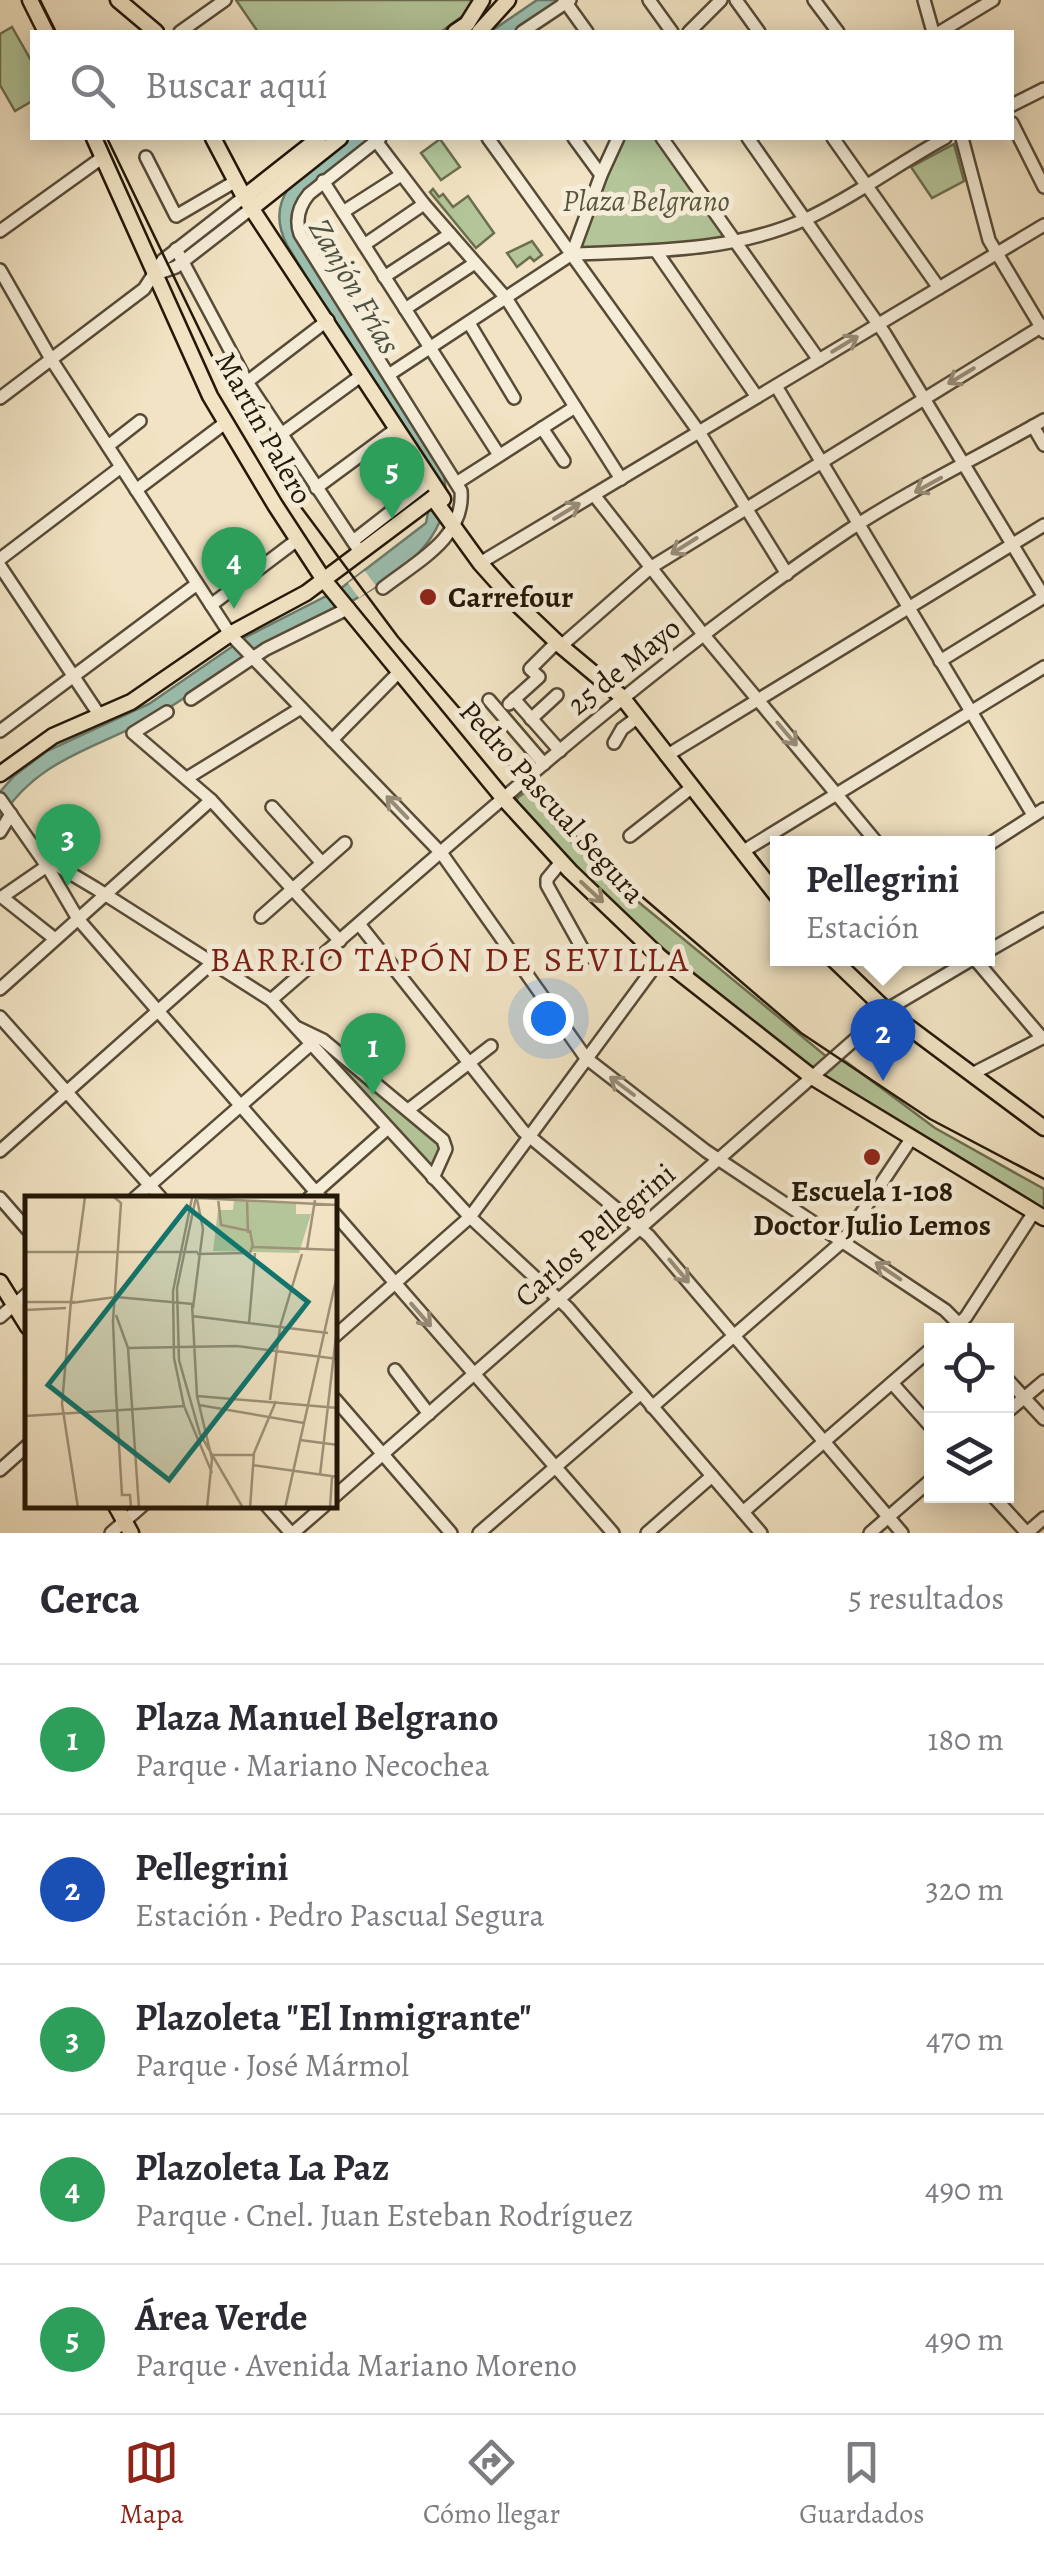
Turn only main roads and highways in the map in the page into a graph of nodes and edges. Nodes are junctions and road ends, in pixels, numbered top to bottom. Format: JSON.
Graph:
{"nodes":[{"id":1,"x":30,"y":0,"type":"edge"},
{"id":2,"x":118,"y":0,"type":"edge"},
{"id":3,"x":482,"y":0,"type":"edge"},
{"id":4,"x":508,"y":0,"type":"edge"},
{"id":5,"x":45,"y":30,"type":"edge"},
{"id":6,"x":154,"y":30,"type":"edge"},
{"id":7,"x":458,"y":30,"type":"edge"},
{"id":8,"x":481,"y":30,"type":"edge"},
{"id":9,"x":95,"y":140,"type":"edge"},
{"id":10,"x":214,"y":140,"type":"edge"},
{"id":11,"x":317,"y":140,"type":"edge"},
{"id":12,"x":337,"y":140,"type":"edge"},
{"id":13,"x":248,"y":202,"type":"junction"},
{"id":14,"x":435,"y":495,"type":"junction"},
{"id":15,"x":301,"y":546,"type":"junction"},
{"id":16,"x":299,"y":597,"type":"junction"},
{"id":17,"x":339,"y":597,"type":"junction"},
{"id":18,"x":0,"y":774,"type":"edge"},
{"id":19,"x":770,"y":887,"type":"edge"},
{"id":20,"x":846,"y":966,"type":"edge"},
{"id":21,"x":1044,"y":1128,"type":"edge"},
{"id":22,"x":1039,"y":1215,"type":"edge"},
{"id":23,"x":0,"y":1282,"type":"edge"},
{"id":24,"x":22,"y":1298,"type":"edge"}],
"edges":[{"from":1,"to":5,"type":"main road"},
{"from":2,"to":6,"type":"main road"},
{"from":3,"to":7,"type":"main road"},
{"from":4,"to":8,"type":"main road"},
{"from":9,"to":15,"type":"main road","name":"Martín Palero"},
{"from":10,"to":13,"type":"main road"},
{"from":11,"to":13,"type":"main road"},
{"from":12,"to":13,"type":"main road"},
{"from":13,"to":14,"type":"main road"},
{"from":14,"to":17,"type":"main road"},
{"from":14,"to":19,"type":"main road"},
{"from":15,"to":16,"type":"main road"},
{"from":15,"to":17,"type":"main road","name":"Martín Palero"},
{"from":16,"to":17,"type":"main road"},
{"from":16,"to":18,"type":"main road"},
{"from":17,"to":22,"type":"main road","name":"Pedro Pascual Segura","one_way":true},
{"from":20,"to":21,"type":"main road"},
{"from":23,"to":24,"type":"main road"}]}
